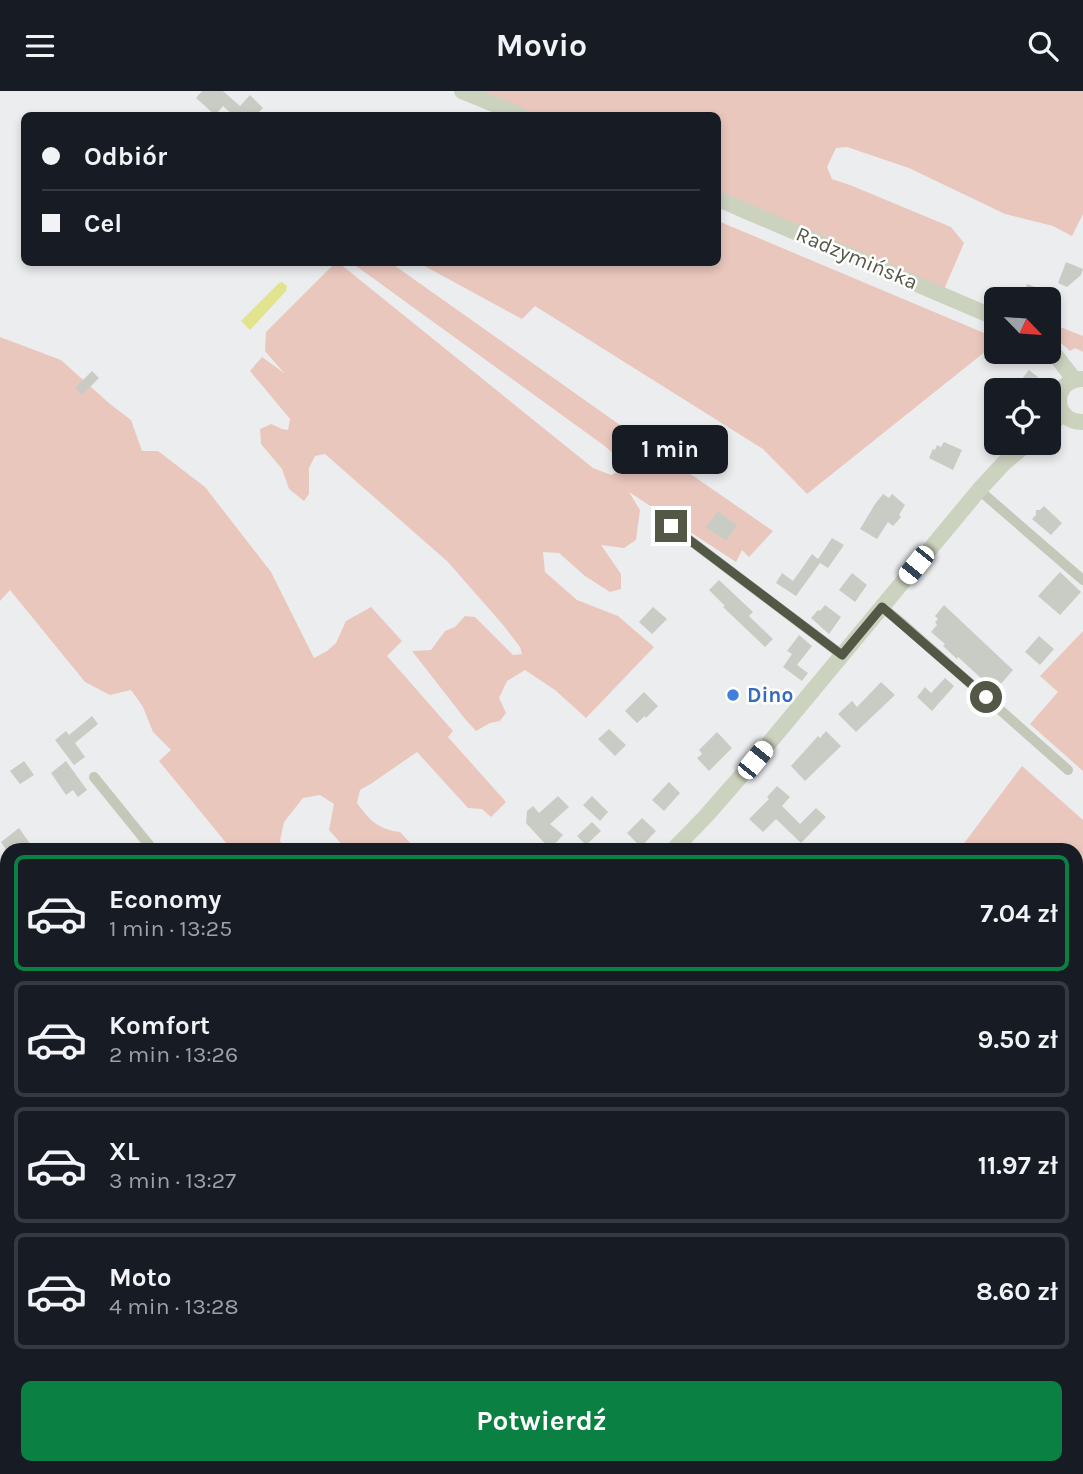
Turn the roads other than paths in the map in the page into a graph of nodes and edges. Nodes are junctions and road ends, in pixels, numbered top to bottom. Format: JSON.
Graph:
{"nodes":[{"id":1,"x":467,"y":92,"type":"edge"},
{"id":2,"x":513,"y":112,"type":"edge"},
{"id":3,"x":721,"y":200,"type":"edge"},
{"id":4,"x":984,"y":313,"type":"edge"},
{"id":5,"x":1061,"y":360,"type":"edge"},
{"id":6,"x":1079,"y":379,"type":"edge"},
{"id":7,"x":1063,"y":414,"type":"joint"},
{"id":8,"x":1083,"y":422,"type":"edge"},
{"id":9,"x":1014,"y":455,"type":"edge"},
{"id":10,"x":979,"y":490,"type":"junction"},
{"id":11,"x":671,"y":526,"type":"dead end"},
{"id":12,"x":1083,"y":580,"type":"edge"},
{"id":13,"x":882,"y":607,"type":"junction"},
{"id":14,"x":842,"y":655,"type":"junction"},
{"id":15,"x":1068,"y":770,"type":"dead end"},
{"id":16,"x":94,"y":777,"type":"dead end"},
{"id":17,"x":148,"y":843,"type":"edge"},
{"id":18,"x":680,"y":843,"type":"edge"}],
"edges":[{"from":1,"to":2,"type":"main road"},
{"from":3,"to":4,"type":"main road","name":"Radzymińska"},
{"from":5,"to":6,"type":"main road"},
{"from":6,"to":7,"type":"main road"},
{"from":7,"to":8,"type":"main road"},
{"from":9,"to":10,"type":"main road"},
{"from":10,"to":12,"type":"street"},
{"from":10,"to":13,"type":"main road"},
{"from":11,"to":14,"type":"street"},
{"from":13,"to":14,"type":"main road"},
{"from":13,"to":15,"type":"street"},
{"from":14,"to":18,"type":"main road"},
{"from":16,"to":17,"type":"street"}]}
